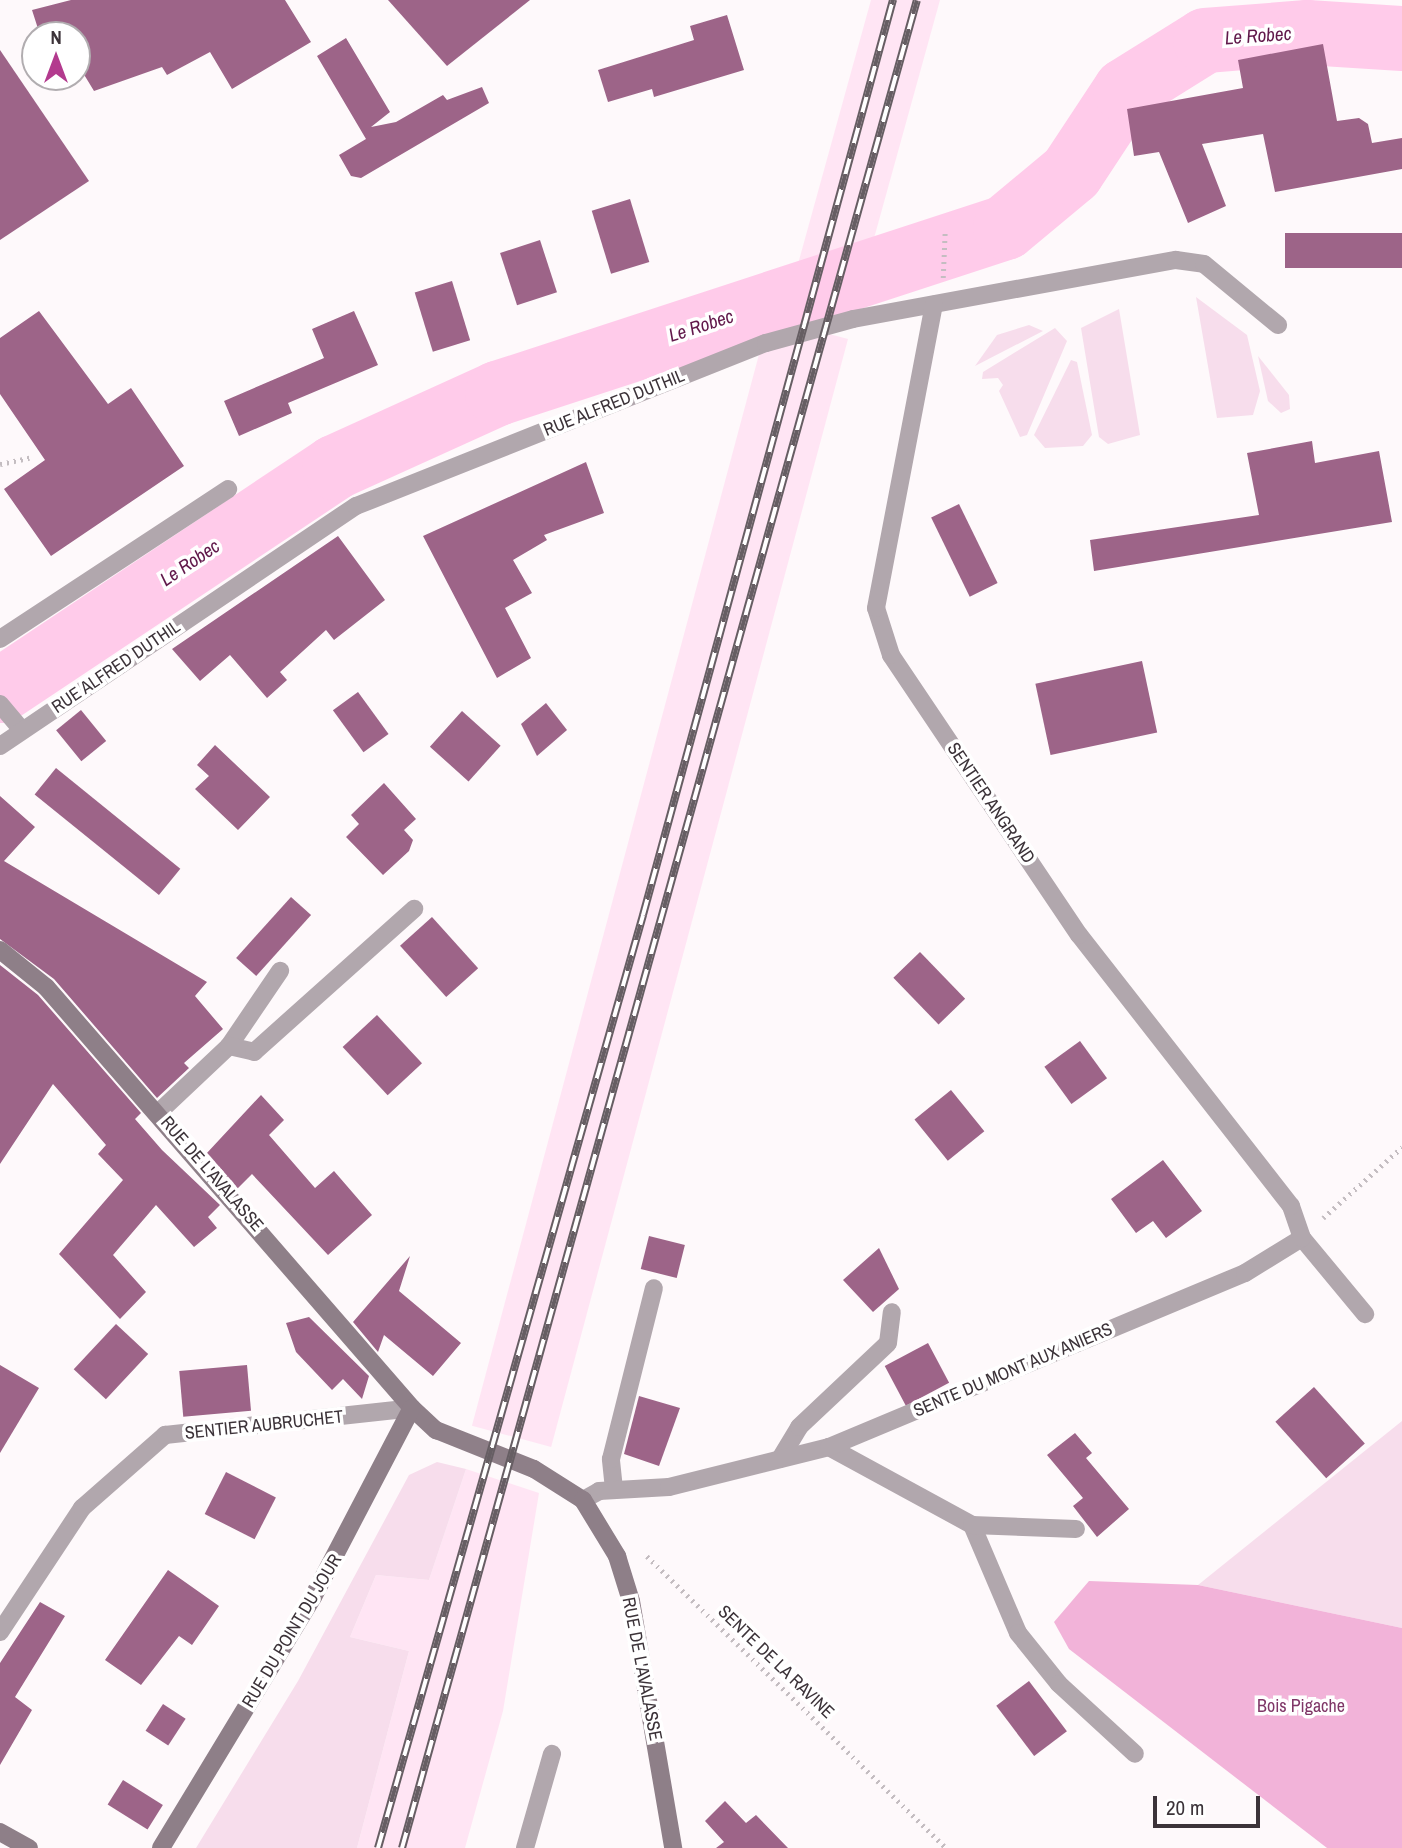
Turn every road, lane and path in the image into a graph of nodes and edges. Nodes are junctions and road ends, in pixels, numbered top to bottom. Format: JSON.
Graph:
{"nodes":[{"id":1,"x":945,"y":231,"type":"dead end"},
{"id":2,"x":943,"y":268,"type":"dead end"},
{"id":3,"x":934,"y":305,"type":"junction"},
{"id":4,"x":1278,"y":325,"type":"dead end"},
{"id":5,"x":29,"y":457,"type":"dead end"},
{"id":6,"x":0,"y":464,"type":"edge"},
{"id":7,"x":228,"y":488,"type":"dead end"},
{"id":8,"x":0,"y":639,"type":"edge"},
{"id":9,"x":2,"y":707,"type":"edge"},
{"id":10,"x":22,"y":730,"type":"junction"},
{"id":11,"x":0,"y":746,"type":"edge"},
{"id":12,"x":414,"y":909,"type":"dead end"},
{"id":13,"x":0,"y":950,"type":"edge"},
{"id":14,"x":280,"y":971,"type":"dead end"},
{"id":15,"x":229,"y":1046,"type":"junction"},
{"id":16,"x":158,"y":1113,"type":"junction"},
{"id":17,"x":1402,"y":1147,"type":"edge"},
{"id":18,"x":1302,"y":1238,"type":"junction"},
{"id":19,"x":654,"y":1288,"type":"dead end"},
{"id":20,"x":892,"y":1312,"type":"dead end"},
{"id":21,"x":1365,"y":1314,"type":"dead end"},
{"id":22,"x":412,"y":1408,"type":"junction"},
{"id":23,"x":829,"y":1447,"type":"junction"},
{"id":24,"x":780,"y":1459,"type":"junction"},
{"id":25,"x":614,"y":1489,"type":"junction"},
{"id":26,"x":583,"y":1500,"type":"junction"},
{"id":27,"x":972,"y":1525,"type":"junction"},
{"id":28,"x":1076,"y":1529,"type":"dead end"},
{"id":29,"x":641,"y":1551,"type":"dead end"},
{"id":30,"x":0,"y":1632,"type":"edge"},
{"id":31,"x":552,"y":1754,"type":"dead end"},
{"id":32,"x":1135,"y":1754,"type":"dead end"},
{"id":33,"x":0,"y":1832,"type":"edge"},
{"id":34,"x":29,"y":1848,"type":"edge"},
{"id":35,"x":161,"y":1848,"type":"edge"},
{"id":36,"x":525,"y":1848,"type":"edge"},
{"id":37,"x":673,"y":1848,"type":"edge"},
{"id":38,"x":946,"y":1848,"type":"edge"}],
"edges":[{"from":1,"to":2,"type":"path"},
{"from":3,"to":4,"type":"street","name":"RUE ALFRED DUTHIL"},
{"from":3,"to":10,"type":"street","name":"RUE ALFRED DUTHIL"},
{"from":3,"to":18,"type":"street","name":"SENTIER ANGRAND"},
{"from":5,"to":6,"type":"path"},
{"from":7,"to":8,"type":"street"},
{"from":9,"to":10,"type":"street"},
{"from":10,"to":11,"type":"street","name":"RUE ALFRED DUTHIL"},
{"from":12,"to":15,"type":"street"},
{"from":13,"to":16,"type":"main road","name":"RUE DE L'AVALASSE"},
{"from":14,"to":15,"type":"street"},
{"from":15,"to":16,"type":"street"},
{"from":16,"to":22,"type":"main road","name":"RUE DE L'AVALASSE"},
{"from":17,"to":18,"type":"path"},
{"from":18,"to":21,"type":"street"},
{"from":18,"to":23,"type":"street","name":"SENTE DU MONT AUX ANIERS"},
{"from":19,"to":25,"type":"street"},
{"from":20,"to":24,"type":"street"},
{"from":22,"to":26,"type":"main road","name":"RUE DE L'AVALASSE"},
{"from":22,"to":30,"type":"street","name":"SENTIER AUBRUCHET"},
{"from":22,"to":35,"type":"main road","name":"RUE DU POINT DU JOUR"},
{"from":23,"to":24,"type":"street","name":"SENTE DU MONT AUX ANIERS"},
{"from":23,"to":27,"type":"street"},
{"from":24,"to":25,"type":"street","name":"SENTE DU MONT AUX ANIERS"},
{"from":25,"to":26,"type":"street","name":"SENTE DU MONT AUX ANIERS"},
{"from":26,"to":37,"type":"main road","name":"RUE DE L'AVALASSE"},
{"from":27,"to":28,"type":"street"},
{"from":27,"to":32,"type":"street"},
{"from":29,"to":38,"type":"path","name":"SENTE DE LA RAVINE"},
{"from":31,"to":36,"type":"street"},
{"from":33,"to":34,"type":"main road"}]}
